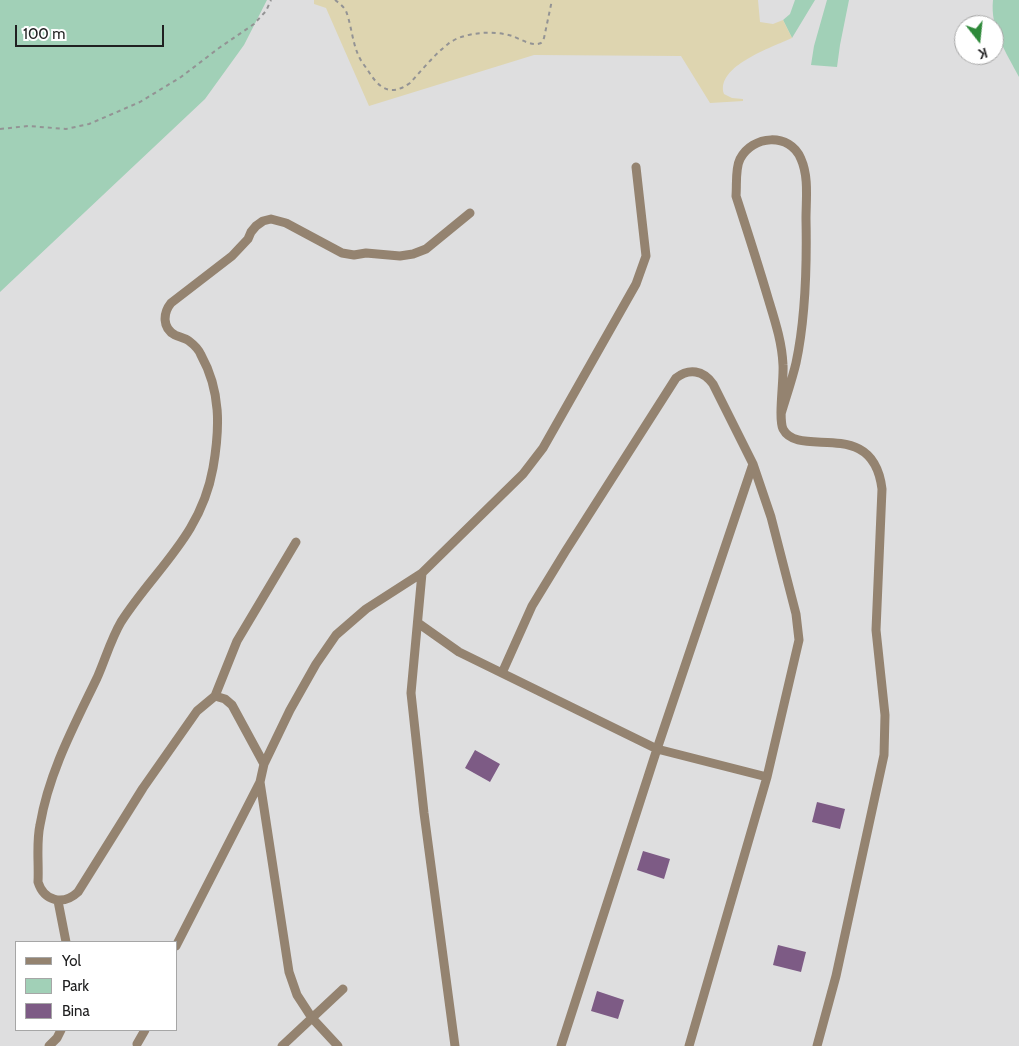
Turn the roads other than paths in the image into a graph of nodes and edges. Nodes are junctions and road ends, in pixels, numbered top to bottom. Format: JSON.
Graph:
{"nodes":[{"id":1,"x":636,"y":167,"type":"dead end"},
{"id":2,"x":470,"y":214,"type":"dead end"},
{"id":3,"x":781,"y":414,"type":"junction"},
{"id":4,"x":753,"y":464,"type":"junction"},
{"id":5,"x":296,"y":542,"type":"dead end"},
{"id":6,"x":422,"y":573,"type":"junction"},
{"id":7,"x":418,"y":623,"type":"junction"},
{"id":8,"x":502,"y":673,"type":"junction"},
{"id":9,"x":215,"y":696,"type":"junction"},
{"id":10,"x":657,"y":748,"type":"junction"},
{"id":11,"x":264,"y":764,"type":"junction"},
{"id":12,"x":767,"y":777,"type":"junction"},
{"id":13,"x":260,"y":782,"type":"junction"},
{"id":14,"x":58,"y":901,"type":"junction"},
{"id":15,"x":66,"y":941,"type":"edge"},
{"id":16,"x":178,"y":942,"type":"edge"},
{"id":17,"x":343,"y":989,"type":"dead end"},
{"id":18,"x":312,"y":1018,"type":"junction"},
{"id":19,"x":60,"y":1031,"type":"edge"},
{"id":20,"x":144,"y":1031,"type":"edge"},
{"id":21,"x":137,"y":1044,"type":"dead end"},
{"id":22,"x":49,"y":1046,"type":"edge"},
{"id":23,"x":282,"y":1046,"type":"edge"},
{"id":24,"x":338,"y":1046,"type":"edge"},
{"id":25,"x":455,"y":1046,"type":"edge"},
{"id":26,"x":560,"y":1046,"type":"edge"},
{"id":27,"x":689,"y":1046,"type":"edge"},
{"id":28,"x":817,"y":1046,"type":"edge"}],
"edges":[{"from":1,"to":6,"type":"street"},
{"from":2,"to":14,"type":"street"},
{"from":3,"to":3,"type":"street"},
{"from":3,"to":28,"type":"street"},
{"from":4,"to":8,"type":"street"},
{"from":4,"to":10,"type":"street"},
{"from":4,"to":12,"type":"street"},
{"from":5,"to":9,"type":"street"},
{"from":6,"to":7,"type":"street"},
{"from":6,"to":11,"type":"street"},
{"from":7,"to":8,"type":"street"},
{"from":7,"to":25,"type":"street"},
{"from":8,"to":10,"type":"street"},
{"from":9,"to":11,"type":"street"},
{"from":9,"to":14,"type":"street"},
{"from":10,"to":12,"type":"street"},
{"from":10,"to":26,"type":"street"},
{"from":11,"to":13,"type":"street"},
{"from":12,"to":27,"type":"street"},
{"from":13,"to":16,"type":"street"},
{"from":13,"to":18,"type":"street"},
{"from":14,"to":15,"type":"street"},
{"from":17,"to":18,"type":"street"},
{"from":18,"to":23,"type":"street"},
{"from":18,"to":24,"type":"street"},
{"from":19,"to":22,"type":"street"},
{"from":20,"to":21,"type":"street"}]}
